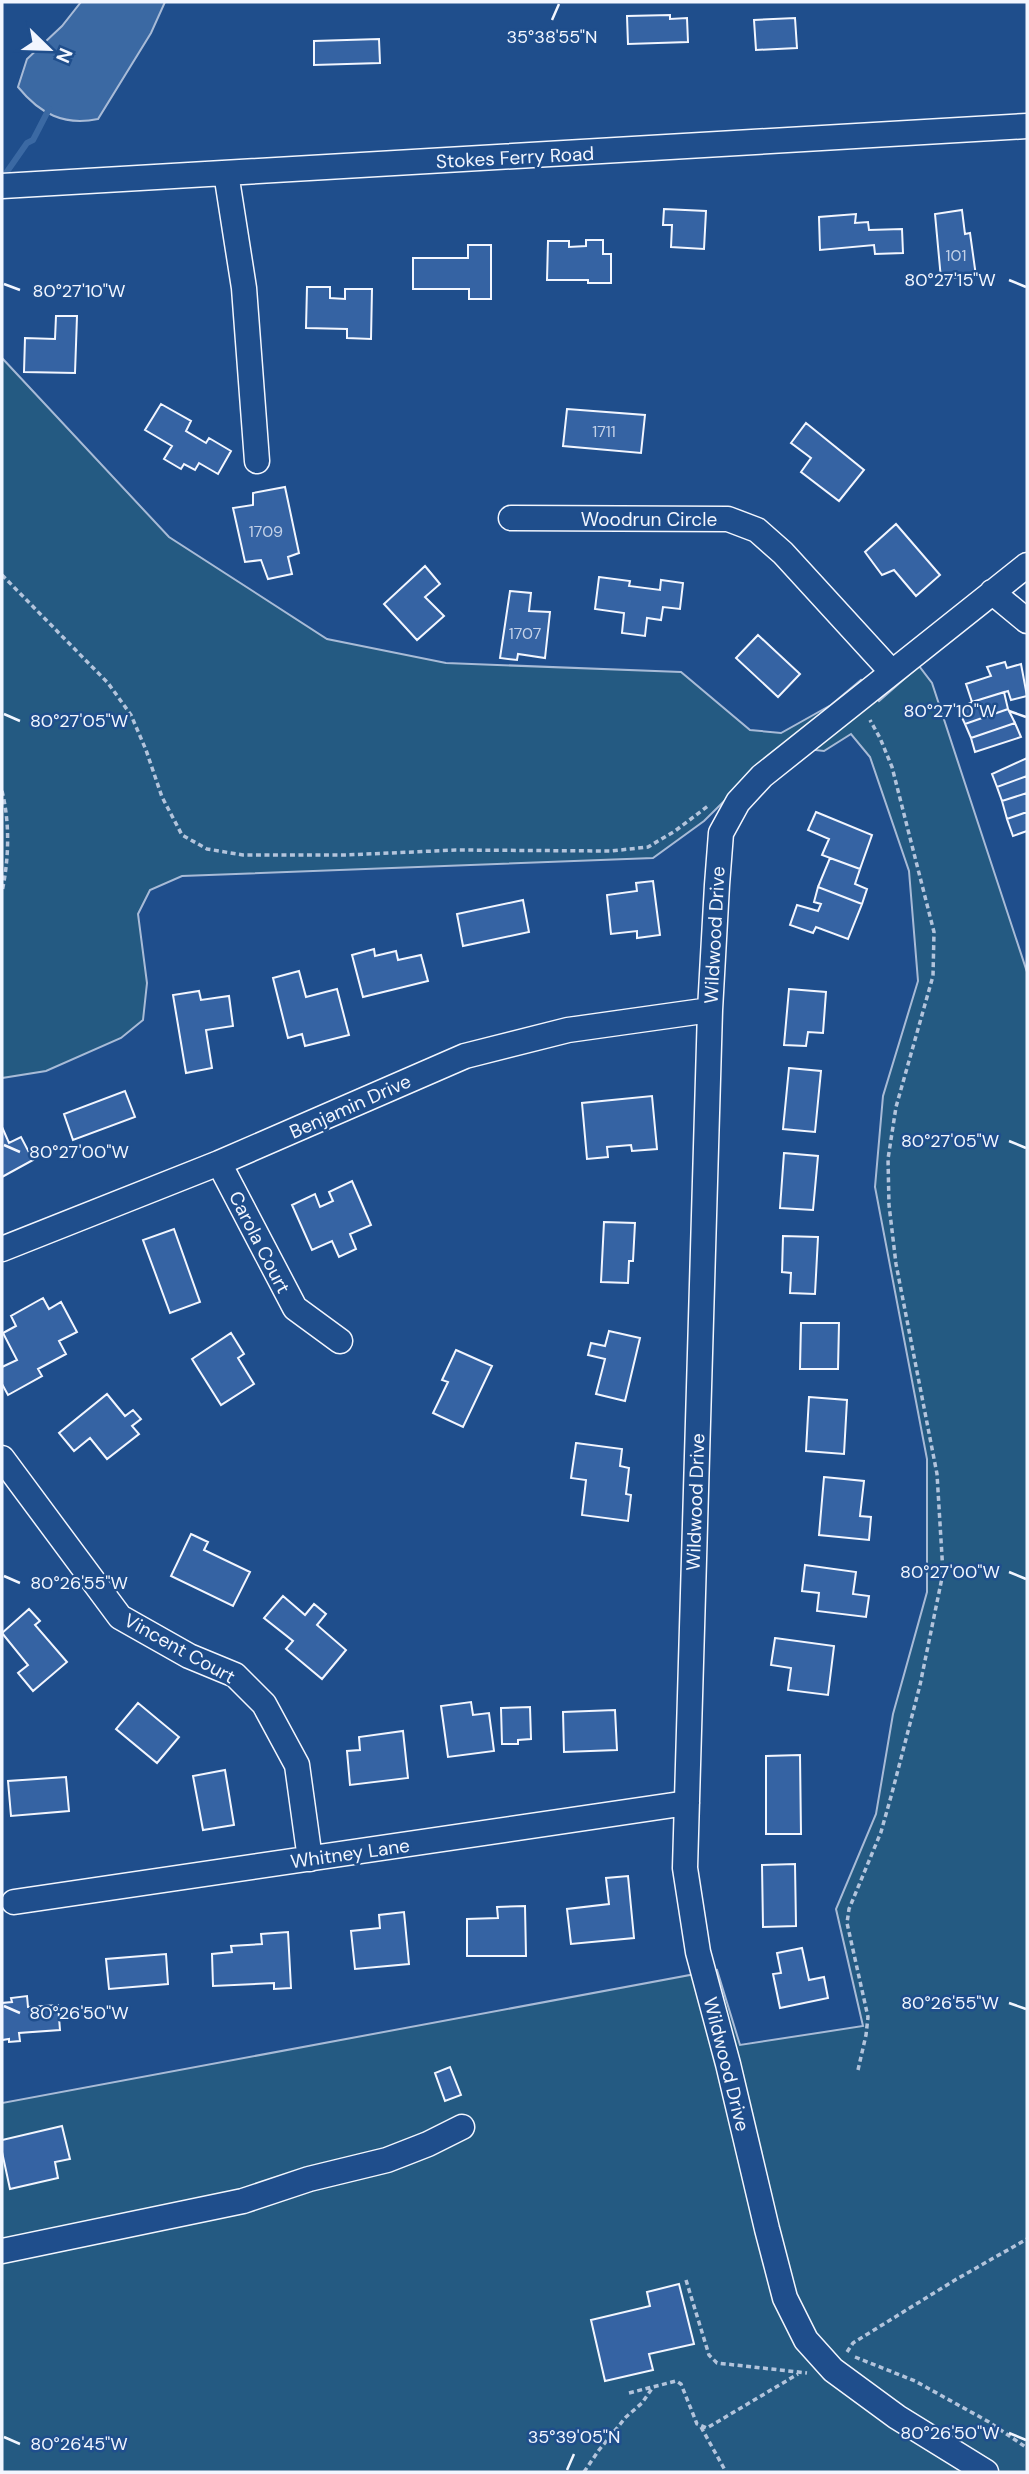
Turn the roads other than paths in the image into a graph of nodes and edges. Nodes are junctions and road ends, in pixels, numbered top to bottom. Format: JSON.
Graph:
{"nodes":[{"id":1,"x":1027,"y":126,"type":"edge"},
{"id":2,"x":226,"y":173,"type":"junction"},
{"id":3,"x":2,"y":186,"type":"edge"},
{"id":4,"x":257,"y":461,"type":"dead end"},
{"id":5,"x":512,"y":517,"type":"dead end"},
{"id":6,"x":1027,"y":565,"type":"edge"},
{"id":7,"x":992,"y":592,"type":"junction"},
{"id":8,"x":1027,"y":621,"type":"edge"},
{"id":9,"x":891,"y":671,"type":"junction"},
{"id":10,"x":710,"y":1010,"type":"junction"},
{"id":11,"x":219,"y":1163,"type":"junction"},
{"id":12,"x":2,"y":1249,"type":"edge"},
{"id":13,"x":340,"y":1341,"type":"dead end"},
{"id":14,"x":2,"y":1458,"type":"edge"},
{"id":15,"x":687,"y":1803,"type":"junction"},
{"id":16,"x":310,"y":1859,"type":"junction"},
{"id":17,"x":14,"y":1902,"type":"dead end"},
{"id":18,"x":462,"y":2127,"type":"dead end"},
{"id":19,"x":2,"y":2251,"type":"edge"},
{"id":20,"x":986,"y":2472,"type":"edge"}],
"edges":[{"from":1,"to":2,"type":"street","name":"Stokes Ferry Road"},
{"from":2,"to":3,"type":"street","name":"Stokes Ferry Road"},
{"from":2,"to":4,"type":"street"},
{"from":5,"to":9,"type":"street","name":"Woodrun Circle"},
{"from":6,"to":7,"type":"street","name":"Wildwood Drive"},
{"from":7,"to":8,"type":"street"},
{"from":7,"to":9,"type":"street","name":"Wildwood Drive"},
{"from":9,"to":10,"type":"street","name":"Wildwood Drive"},
{"from":10,"to":11,"type":"street","name":"Benjamin Drive"},
{"from":10,"to":15,"type":"street","name":"Wildwood Drive"},
{"from":11,"to":12,"type":"street","name":"Benjamin Drive"},
{"from":11,"to":13,"type":"street","name":"Carola Court"},
{"from":14,"to":16,"type":"street","name":"Vincent Court"},
{"from":15,"to":16,"type":"street","name":"Whitney Lane"},
{"from":15,"to":20,"type":"street","name":"Wildwood Drive"},
{"from":16,"to":17,"type":"street","name":"Whitney Lane"},
{"from":18,"to":19,"type":"street"}]}
